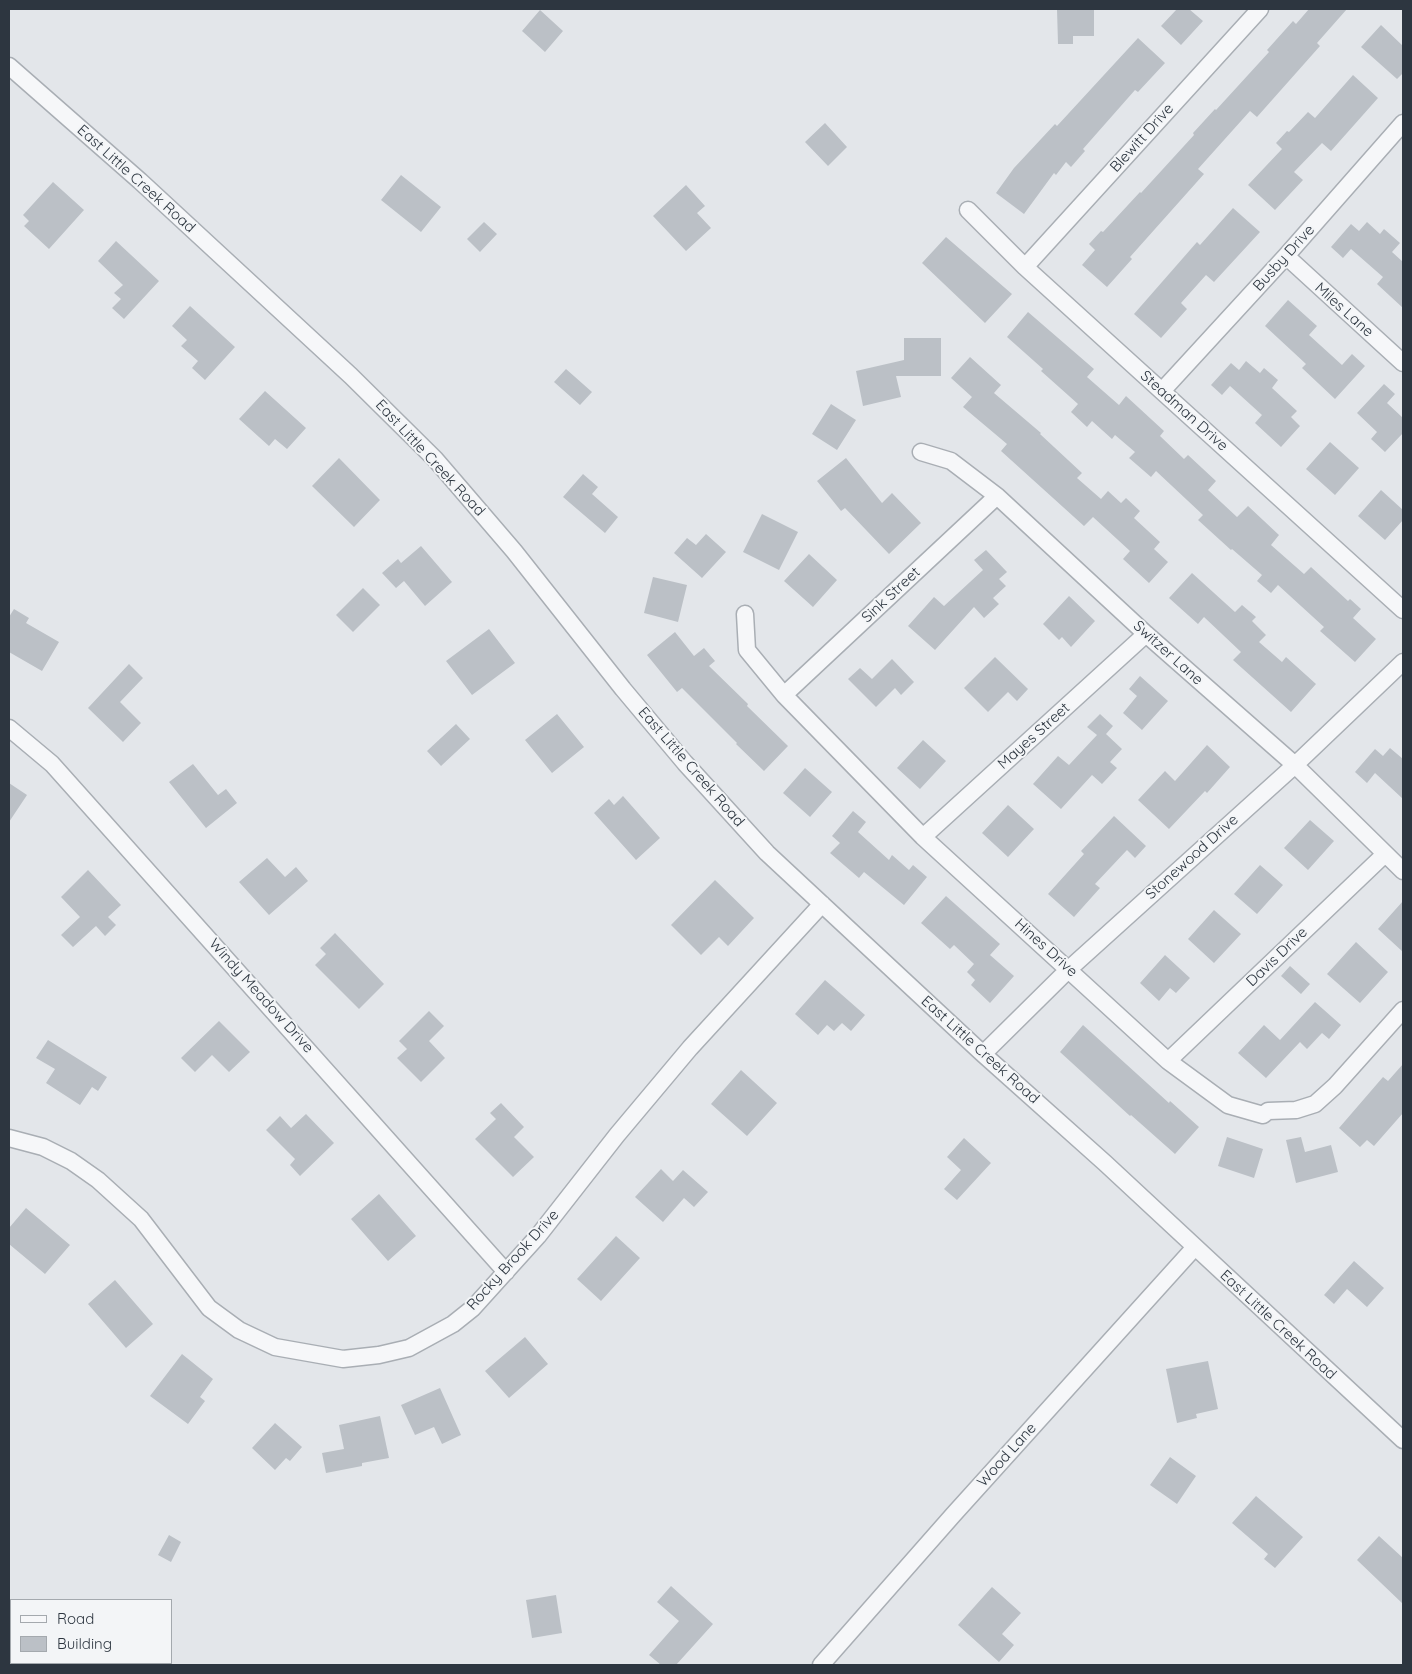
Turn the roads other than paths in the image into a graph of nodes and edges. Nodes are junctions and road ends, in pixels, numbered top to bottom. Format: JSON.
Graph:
{"nodes":[{"id":1,"x":1260,"y":9,"type":"edge"},
{"id":2,"x":9,"y":66,"type":"edge"},
{"id":3,"x":1403,"y":123,"type":"edge"},
{"id":4,"x":968,"y":210,"type":"dead end"},
{"id":5,"x":1286,"y":256,"type":"junction"},
{"id":6,"x":1025,"y":267,"type":"junction"},
{"id":7,"x":1403,"y":363,"type":"edge"},
{"id":8,"x":1162,"y":391,"type":"junction"},
{"id":9,"x":921,"y":452,"type":"dead end"},
{"id":10,"x":997,"y":496,"type":"junction"},
{"id":11,"x":1403,"y":610,"type":"edge"},
{"id":12,"x":745,"y":614,"type":"dead end"},
{"id":13,"x":1146,"y":634,"type":"junction"},
{"id":14,"x":1403,"y":662,"type":"edge"},
{"id":15,"x":784,"y":695,"type":"junction"},
{"id":16,"x":9,"y":728,"type":"edge"},
{"id":17,"x":1295,"y":765,"type":"junction"},
{"id":18,"x":923,"y":837,"type":"junction"},
{"id":19,"x":1385,"y":854,"type":"junction"},
{"id":20,"x":1403,"y":871,"type":"edge"},
{"id":21,"x":822,"y":904,"type":"junction"},
{"id":22,"x":1069,"y":969,"type":"junction"},
{"id":23,"x":1403,"y":1010,"type":"edge"},
{"id":24,"x":983,"y":1054,"type":"junction"},
{"id":25,"x":1168,"y":1061,"type":"junction"},
{"id":26,"x":9,"y":1138,"type":"edge"},
{"id":27,"x":1195,"y":1247,"type":"junction"},
{"id":28,"x":506,"y":1272,"type":"junction"},
{"id":29,"x":1403,"y":1440,"type":"edge"},
{"id":30,"x":821,"y":1665,"type":"edge"}],
"edges":[{"from":1,"to":6,"type":"street","name":"Blewitt Drive"},
{"from":2,"to":21,"type":"street","name":"East Little Creek Road"},
{"from":3,"to":5,"type":"street","name":"Busby Drive"},
{"from":4,"to":6,"type":"street","name":"Steadman Drive"},
{"from":5,"to":7,"type":"street","name":"Miles Lane"},
{"from":5,"to":8,"type":"street","name":"Busby Drive"},
{"from":6,"to":8,"type":"street","name":"Steadman Drive"},
{"from":8,"to":11,"type":"street","name":"Steadman Drive"},
{"from":9,"to":10,"type":"street","name":"Switzer Lane"},
{"from":10,"to":13,"type":"street","name":"Switzer Lane"},
{"from":10,"to":15,"type":"street","name":"Sink Street"},
{"from":12,"to":15,"type":"street","name":"Hines Drive"},
{"from":13,"to":17,"type":"street","name":"Switzer Lane"},
{"from":13,"to":18,"type":"street","name":"Mayes Street"},
{"from":14,"to":17,"type":"street","name":"Stonewood Drive"},
{"from":15,"to":18,"type":"street","name":"Hines Drive"},
{"from":16,"to":28,"type":"street","name":"Windy Meadow Drive"},
{"from":17,"to":19,"type":"street","name":"Switzer Lane"},
{"from":17,"to":22,"type":"street","name":"Stonewood Drive"},
{"from":18,"to":22,"type":"street","name":"Hines Drive"},
{"from":19,"to":20,"type":"street","name":"Switzer Lane"},
{"from":19,"to":25,"type":"street","name":"Davis Drive"},
{"from":21,"to":24,"type":"street","name":"East Little Creek Road"},
{"from":21,"to":28,"type":"street","name":"Rocky Brook Drive"},
{"from":22,"to":24,"type":"street","name":"Stonewood Drive"},
{"from":22,"to":25,"type":"street","name":"Hines Drive"},
{"from":23,"to":25,"type":"street","name":"Hines Drive"},
{"from":24,"to":27,"type":"street","name":"East Little Creek Road"},
{"from":26,"to":28,"type":"street","name":"Rocky Brook Drive"},
{"from":27,"to":29,"type":"street","name":"East Little Creek Road"},
{"from":27,"to":30,"type":"street","name":"Wood Lane"}]}
